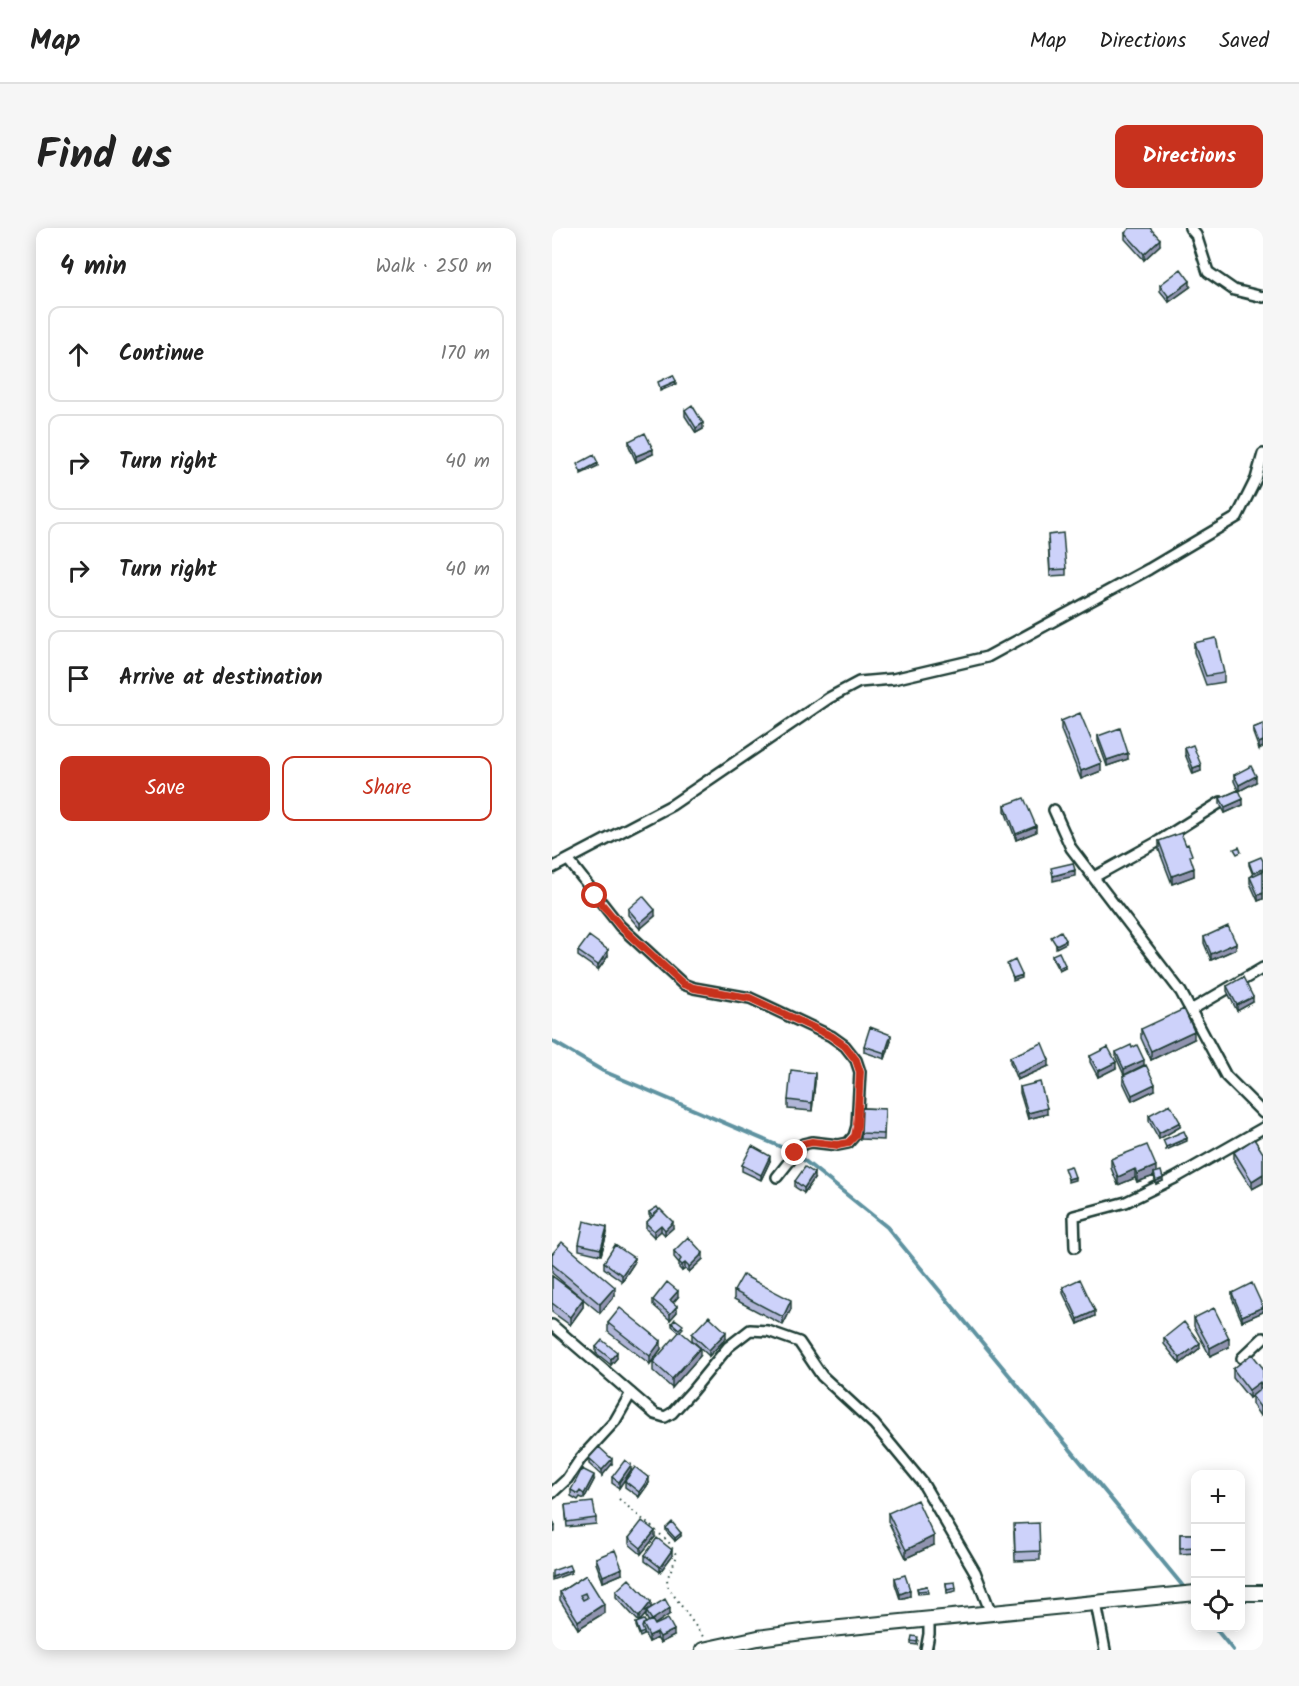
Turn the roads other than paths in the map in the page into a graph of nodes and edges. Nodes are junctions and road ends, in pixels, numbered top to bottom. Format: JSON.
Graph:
{"nodes":[{"id":1,"x":1190,"y":228,"type":"edge"},
{"id":2,"x":1263,"y":297,"type":"edge"},
{"id":3,"x":1263,"y":454,"type":"edge"},
{"id":4,"x":1221,"y":802,"type":"edge"},
{"id":5,"x":1054,"y":810,"type":"dead end"},
{"id":6,"x":569,"y":861,"type":"junction"},
{"id":7,"x":552,"y":868,"type":"edge"},
{"id":8,"x":1094,"y":877,"type":"junction"},
{"id":9,"x":1263,"y":968,"type":"edge"},
{"id":10,"x":1191,"y":1010,"type":"junction"},
{"id":11,"x":1263,"y":1113,"type":"edge"},
{"id":12,"x":1263,"y":1128,"type":"edge"},
{"id":13,"x":777,"y":1177,"type":"dead end"},
{"id":14,"x":1075,"y":1247,"type":"dead end"},
{"id":15,"x":552,"y":1325,"type":"edge"},
{"id":16,"x":1263,"y":1338,"type":"edge"},
{"id":17,"x":1242,"y":1358,"type":"dead end"},
{"id":18,"x":631,"y":1393,"type":"junction"},
{"id":19,"x":552,"y":1493,"type":"edge"},
{"id":20,"x":1245,"y":1593,"type":"edge"},
{"id":21,"x":1263,"y":1593,"type":"edge"},
{"id":22,"x":1191,"y":1594,"type":"edge"},
{"id":23,"x":1096,"y":1603,"type":"junction"},
{"id":24,"x":990,"y":1612,"type":"junction"},
{"id":25,"x":929,"y":1618,"type":"junction"},
{"id":26,"x":707,"y":1649,"type":"edge"},
{"id":27,"x":926,"y":1650,"type":"edge"},
{"id":28,"x":1105,"y":1650,"type":"edge"}],
"edges":[{"from":1,"to":2,"type":"street"},
{"from":3,"to":6,"type":"street"},
{"from":4,"to":8,"type":"street"},
{"from":5,"to":8,"type":"street"},
{"from":6,"to":7,"type":"street"},
{"from":6,"to":13,"type":"street"},
{"from":8,"to":10,"type":"street"},
{"from":9,"to":10,"type":"street"},
{"from":10,"to":11,"type":"street"},
{"from":12,"to":14,"type":"street"},
{"from":15,"to":18,"type":"street"},
{"from":16,"to":17,"type":"street"},
{"from":18,"to":19,"type":"street"},
{"from":18,"to":24,"type":"street"},
{"from":20,"to":21,"type":"main road"},
{"from":22,"to":23,"type":"main road"},
{"from":23,"to":24,"type":"main road"},
{"from":23,"to":28,"type":"street"},
{"from":24,"to":25,"type":"main road"},
{"from":25,"to":26,"type":"main road"},
{"from":25,"to":27,"type":"street"}]}
